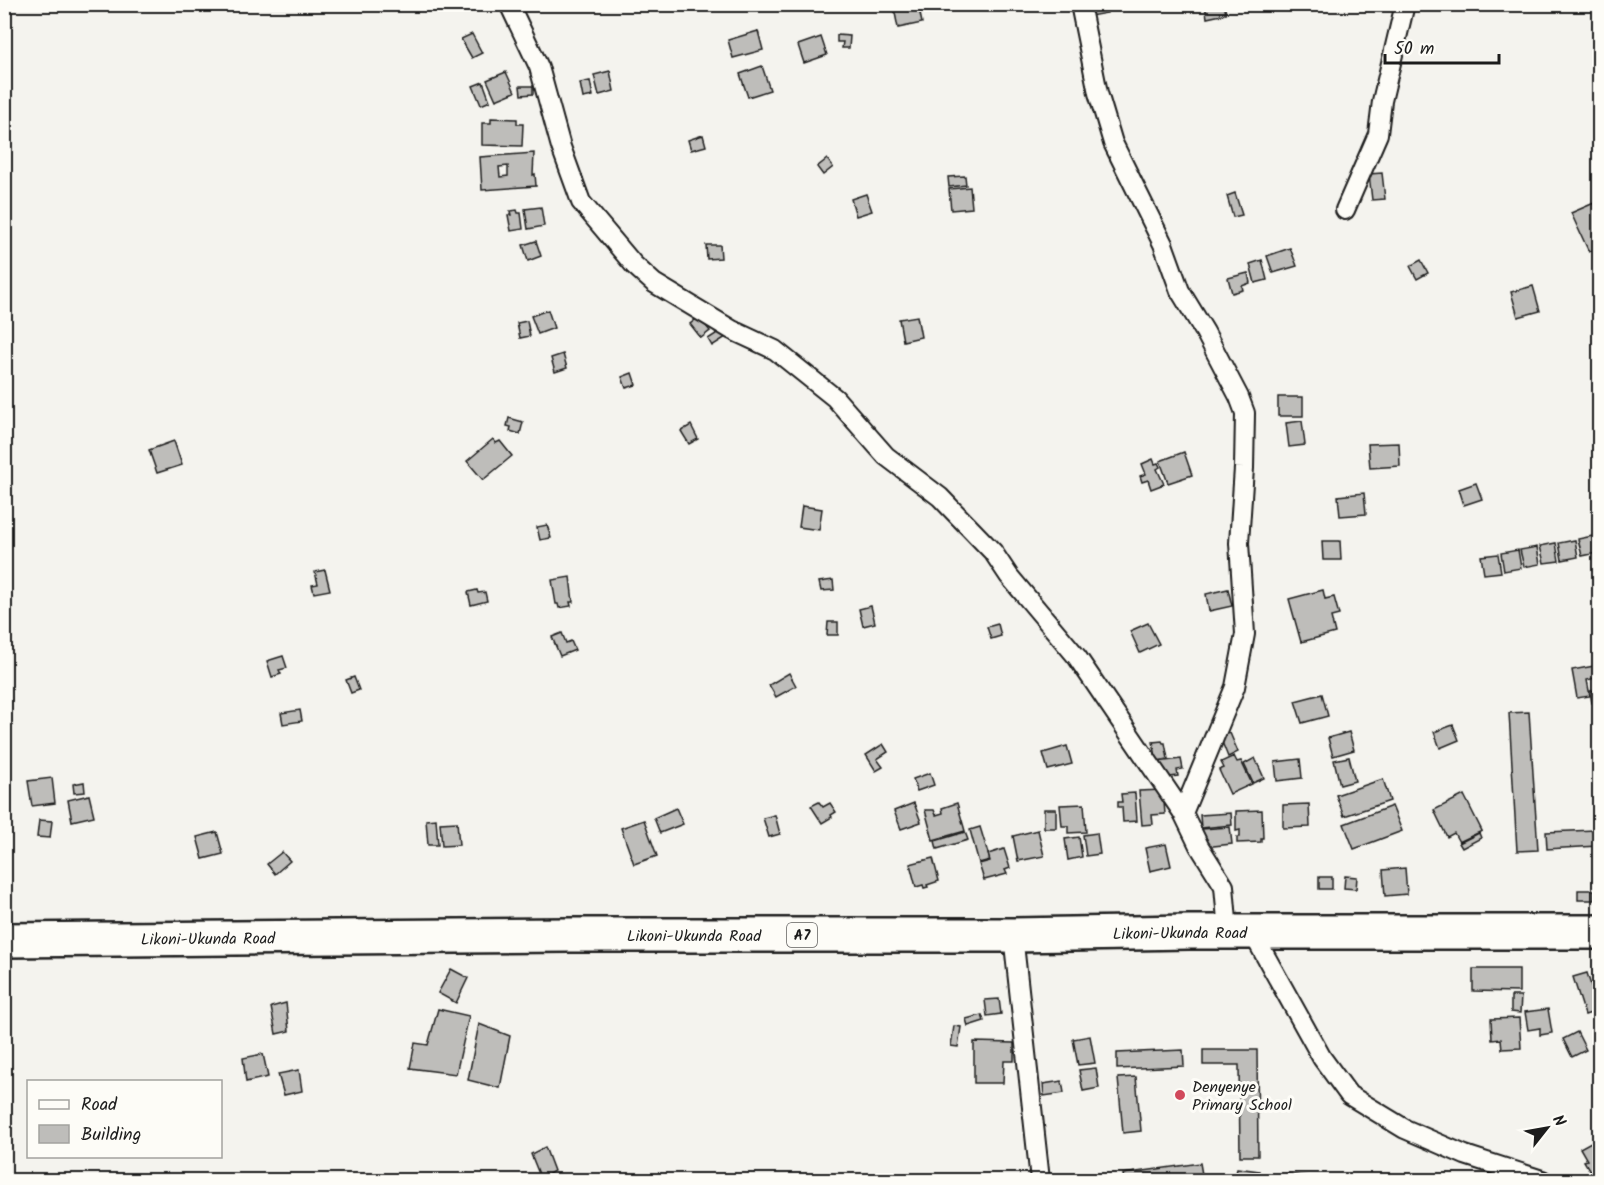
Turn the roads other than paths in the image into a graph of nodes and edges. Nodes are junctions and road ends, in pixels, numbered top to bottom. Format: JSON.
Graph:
{"nodes":[{"id":1,"x":509,"y":4,"type":"edge"},
{"id":2,"x":1080,"y":4,"type":"edge"},
{"id":3,"x":1405,"y":4,"type":"edge"},
{"id":4,"x":1345,"y":210,"type":"dead end"},
{"id":5,"x":1183,"y":813,"type":"junction"},
{"id":6,"x":1240,"y":932,"type":"junction"},
{"id":7,"x":1599,"y":932,"type":"edge"},
{"id":8,"x":1013,"y":935,"type":"junction"},
{"id":9,"x":4,"y":940,"type":"edge"},
{"id":10,"x":1040,"y":1180,"type":"edge"},
{"id":11,"x":1542,"y":1180,"type":"edge"}],
"edges":[{"from":1,"to":5,"type":"street"},
{"from":2,"to":5,"type":"street"},
{"from":3,"to":4,"type":"street"},
{"from":5,"to":6,"type":"street"},
{"from":6,"to":7,"type":"highway","name":"Likoni-Ukunda Road","number":"A7"},
{"from":6,"to":8,"type":"highway","name":"Likoni-Ukunda Road","number":"A7"},
{"from":6,"to":11,"type":"street"},
{"from":8,"to":9,"type":"highway","name":"Likoni-Ukunda Road","number":"A7"},
{"from":8,"to":10,"type":"street"}]}
